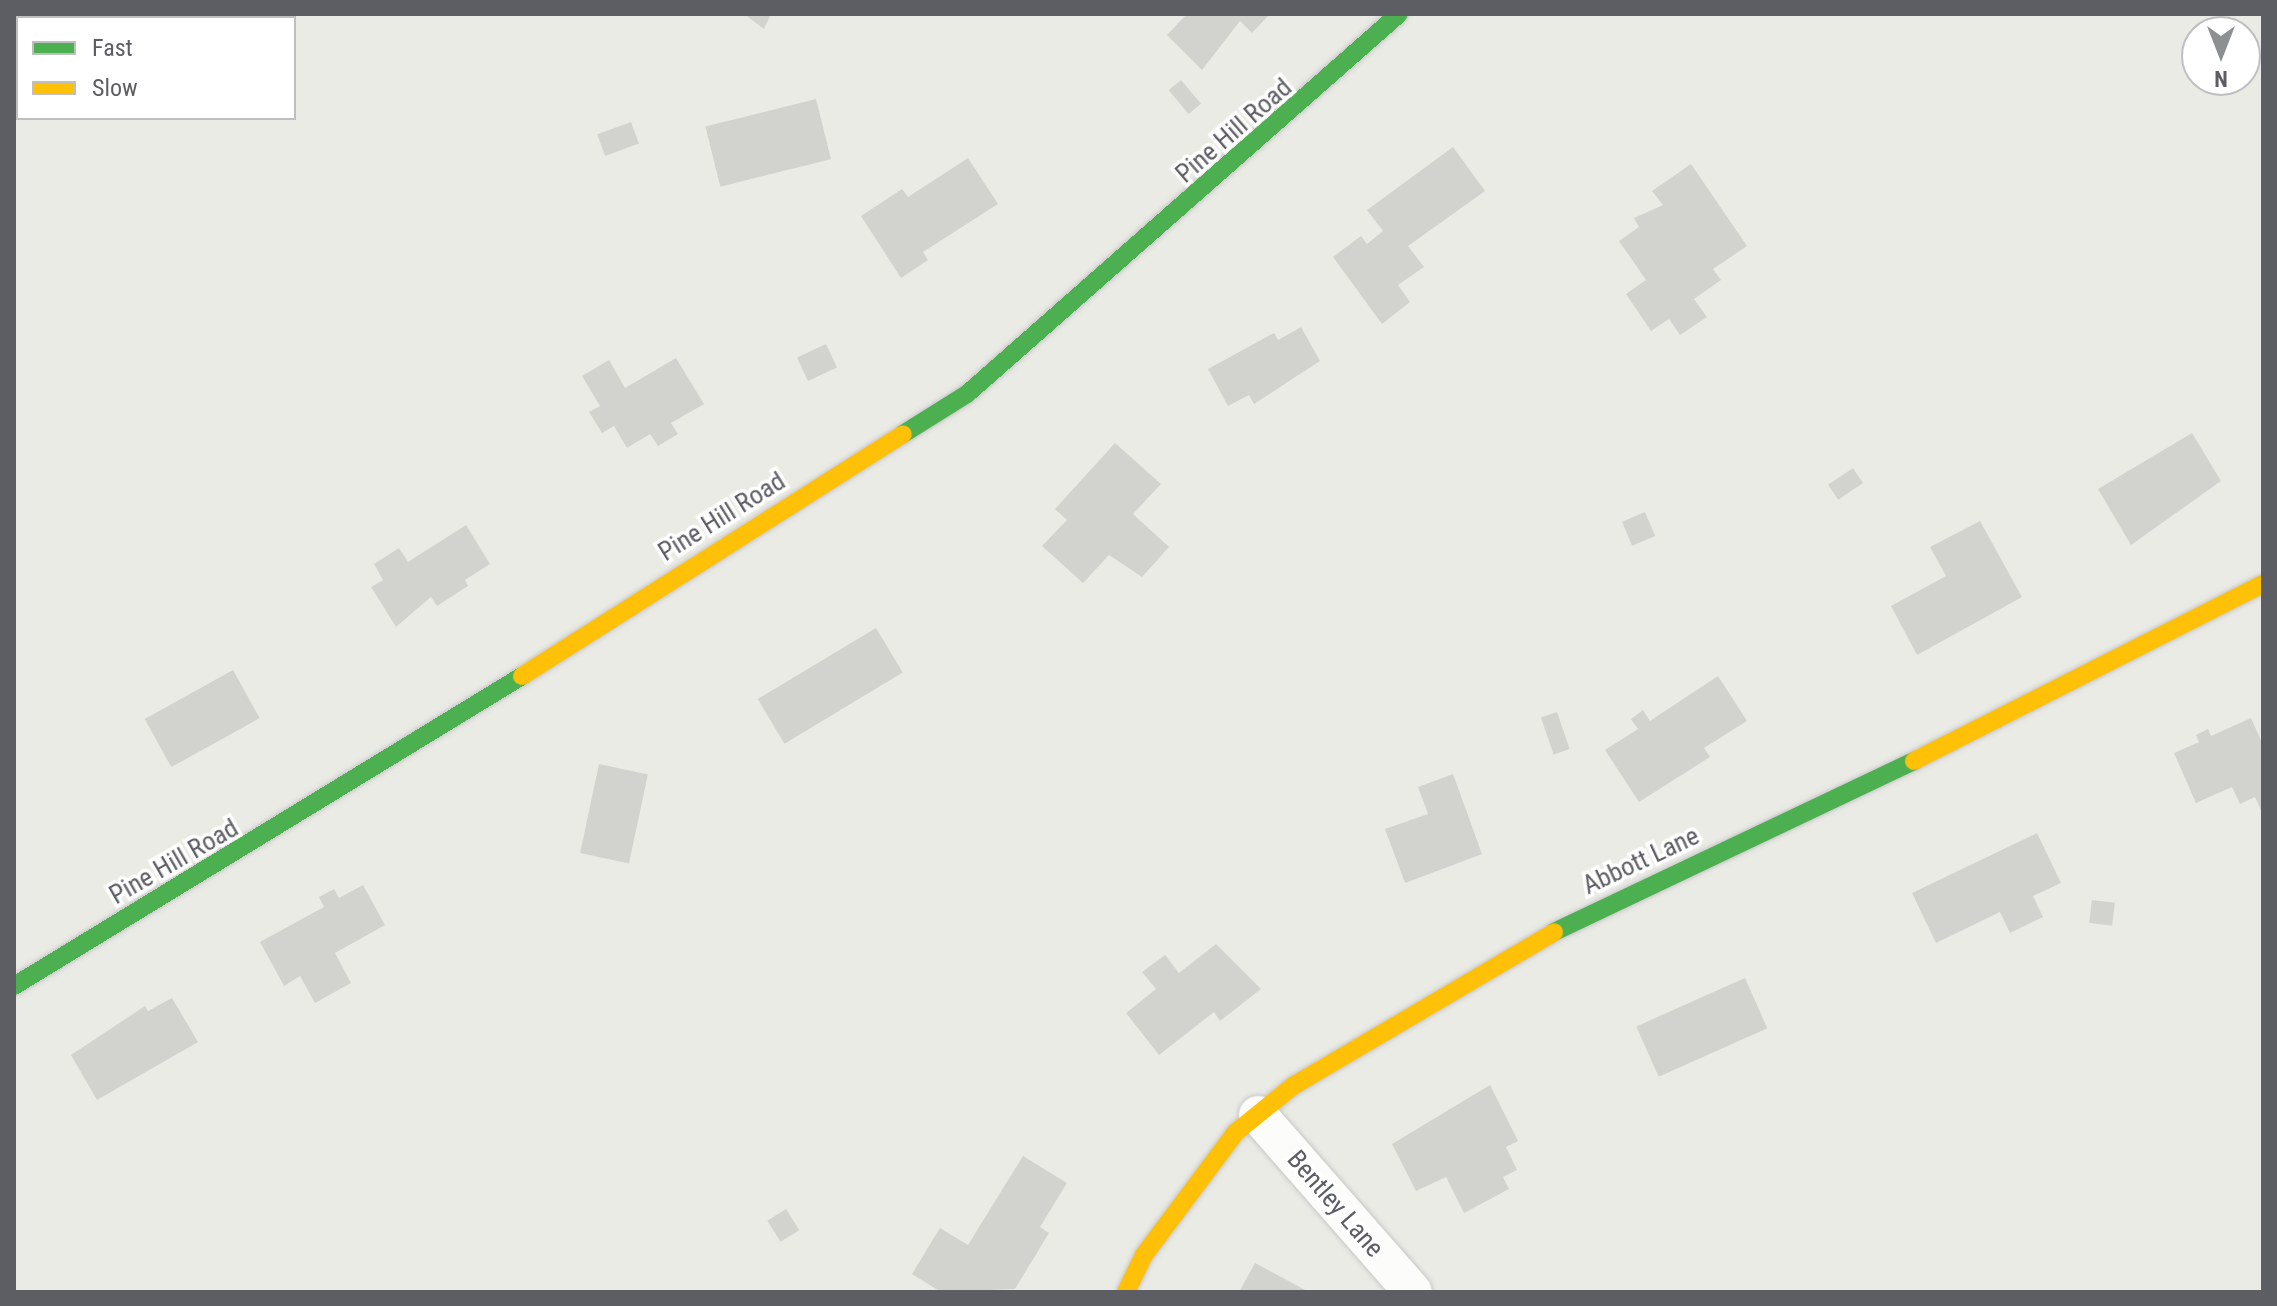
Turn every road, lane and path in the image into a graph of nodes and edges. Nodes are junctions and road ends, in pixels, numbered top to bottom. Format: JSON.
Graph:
{"nodes":[{"id":1,"x":1399,"y":14,"type":"edge"},
{"id":2,"x":2263,"y":584,"type":"edge"},
{"id":3,"x":14,"y":986,"type":"edge"},
{"id":4,"x":1258,"y":1115,"type":"junction"},
{"id":5,"x":1126,"y":1292,"type":"edge"},
{"id":6,"x":1413,"y":1292,"type":"edge"}],
"edges":[{"from":1,"to":3,"type":"street","name":"Pine Hill Road"},
{"from":2,"to":4,"type":"street","name":"Abbott Lane"},
{"from":4,"to":5,"type":"street","name":"Abbott Lane"},
{"from":4,"to":6,"type":"street","name":"Bentley Lane"}]}
